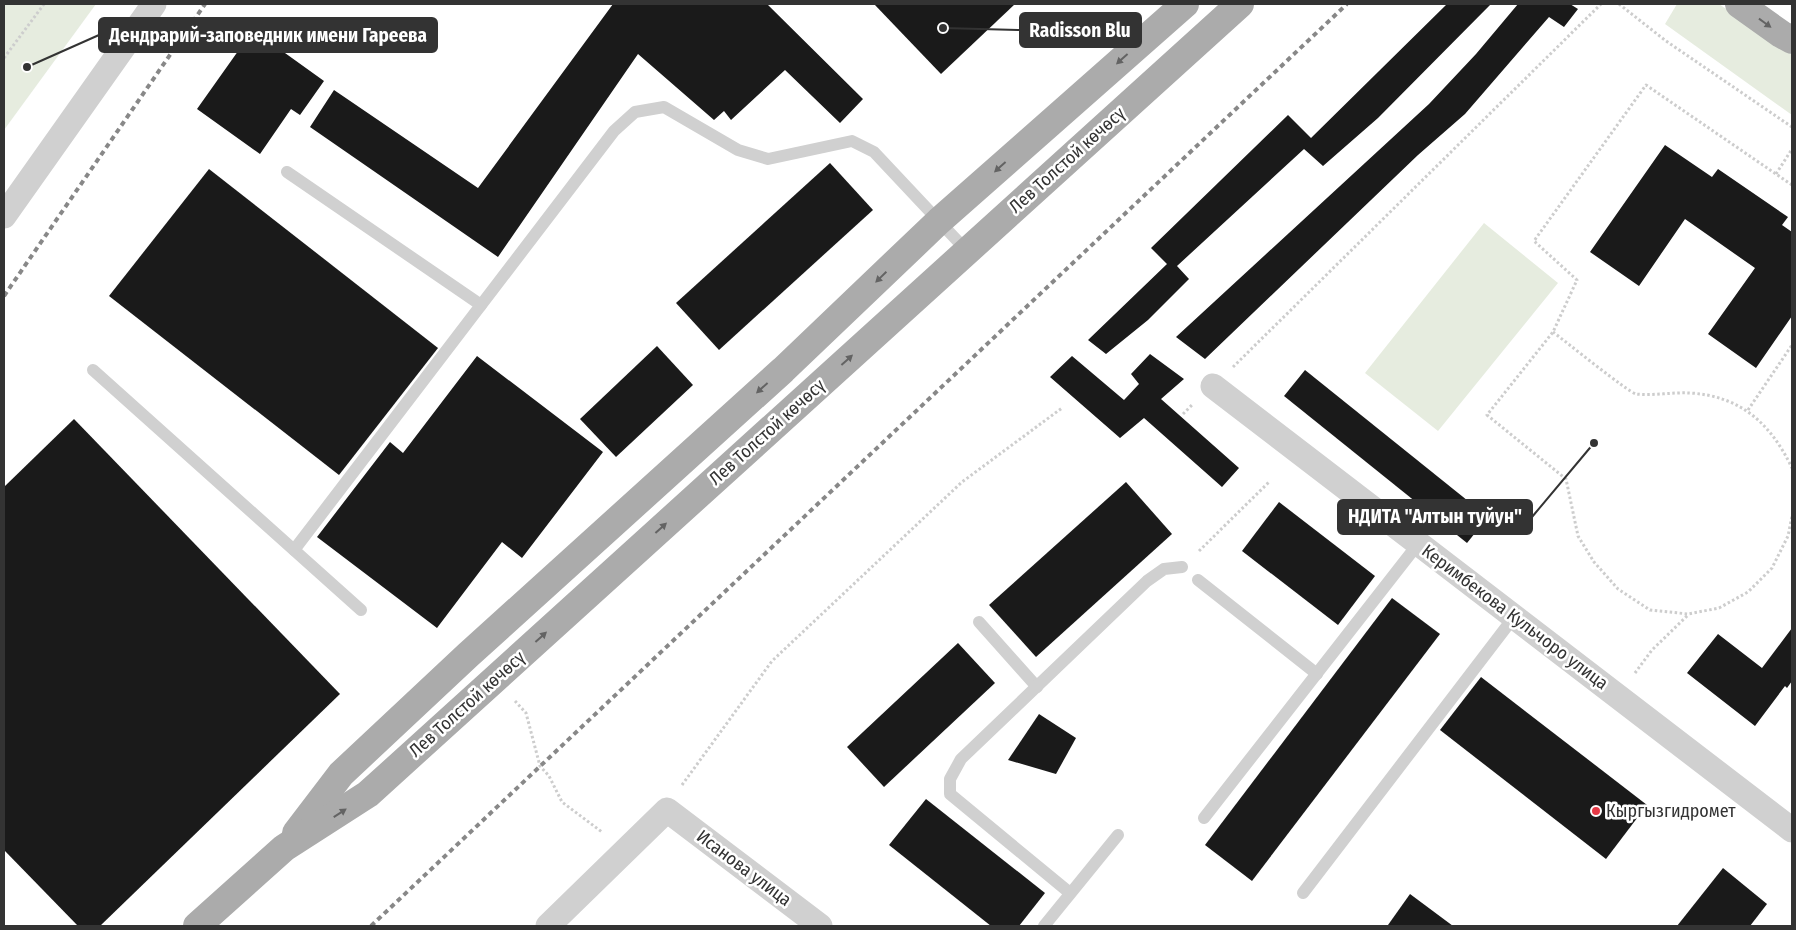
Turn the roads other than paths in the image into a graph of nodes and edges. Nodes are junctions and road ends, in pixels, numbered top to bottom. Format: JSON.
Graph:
{"nodes":[{"id":1,"x":154,"y":4,"type":"edge"},
{"id":2,"x":1185,"y":4,"type":"edge"},
{"id":3,"x":1240,"y":4,"type":"edge"},
{"id":4,"x":1739,"y":4,"type":"edge"},
{"id":5,"x":1792,"y":40,"type":"edge"},
{"id":6,"x":288,"y":172,"type":"dead end"},
{"id":7,"x":4,"y":216,"type":"edge"},
{"id":8,"x":939,"y":221,"type":"junction"},
{"id":9,"x":967,"y":251,"type":"junction"},
{"id":10,"x":481,"y":305,"type":"junction"},
{"id":11,"x":93,"y":370,"type":"dead end"},
{"id":12,"x":1213,"y":386,"type":"road end"},
{"id":13,"x":1418,"y":544,"type":"junction"},
{"id":14,"x":294,"y":550,"type":"junction"},
{"id":15,"x":1182,"y":567,"type":"road end"},
{"id":16,"x":1198,"y":580,"type":"dead end"},
{"id":17,"x":361,"y":610,"type":"dead end"},
{"id":18,"x":1514,"y":617,"type":"junction"},
{"id":19,"x":979,"y":622,"type":"dead end"},
{"id":20,"x":1318,"y":674,"type":"junction"},
{"id":21,"x":1037,"y":687,"type":"junction"},
{"id":22,"x":1204,"y":818,"type":"dead end"},
{"id":23,"x":1792,"y":830,"type":"edge"},
{"id":24,"x":1118,"y":835,"type":"dead end"},
{"id":25,"x":284,"y":848,"type":"junction"},
{"id":26,"x":1070,"y":893,"type":"junction"},
{"id":27,"x":1303,"y":893,"type":"dead end"},
{"id":28,"x":197,"y":926,"type":"edge"},
{"id":29,"x":548,"y":926,"type":"edge"},
{"id":30,"x":820,"y":926,"type":"edge"},
{"id":31,"x":1044,"y":926,"type":"edge"}],
"edges":[{"from":1,"to":7,"type":"street"},
{"from":2,"to":8,"type":"main road","name":"Лев Толстой көчөсү","one_way":true},
{"from":3,"to":9,"type":"main road","name":"Лев Толстой көчөсү"},
{"from":4,"to":5,"type":"main road","one_way":true},
{"from":6,"to":10,"type":"lane"},
{"from":8,"to":9,"type":"lane"},
{"from":8,"to":10,"type":"lane"},
{"from":8,"to":25,"type":"main road","name":"Лев Толстой көчөсү","one_way":true},
{"from":25,"to":9,"type":"main road","name":"Лев Толстой көчөсү","one_way":true},
{"from":10,"to":14,"type":"lane"},
{"from":11,"to":14,"type":"lane"},
{"from":12,"to":13,"type":"street","name":"Керимбекова Кульчоро улица"},
{"from":13,"to":18,"type":"street","name":"Керимбекова Кульчоро улица"},
{"from":13,"to":20,"type":"lane"},
{"from":14,"to":17,"type":"lane"},
{"from":15,"to":21,"type":"lane"},
{"from":16,"to":20,"type":"lane"},
{"from":18,"to":23,"type":"street","name":"Керимбекова Кульчоро улица"},
{"from":18,"to":27,"type":"lane"},
{"from":19,"to":21,"type":"lane"},
{"from":20,"to":22,"type":"lane"},
{"from":21,"to":26,"type":"lane"},
{"from":24,"to":26,"type":"lane"},
{"from":25,"to":28,"type":"main road","name":"Лев Толстой көчөсү"},
{"from":26,"to":31,"type":"lane"},
{"from":29,"to":30,"type":"street","name":"Исанова улица"}]}
